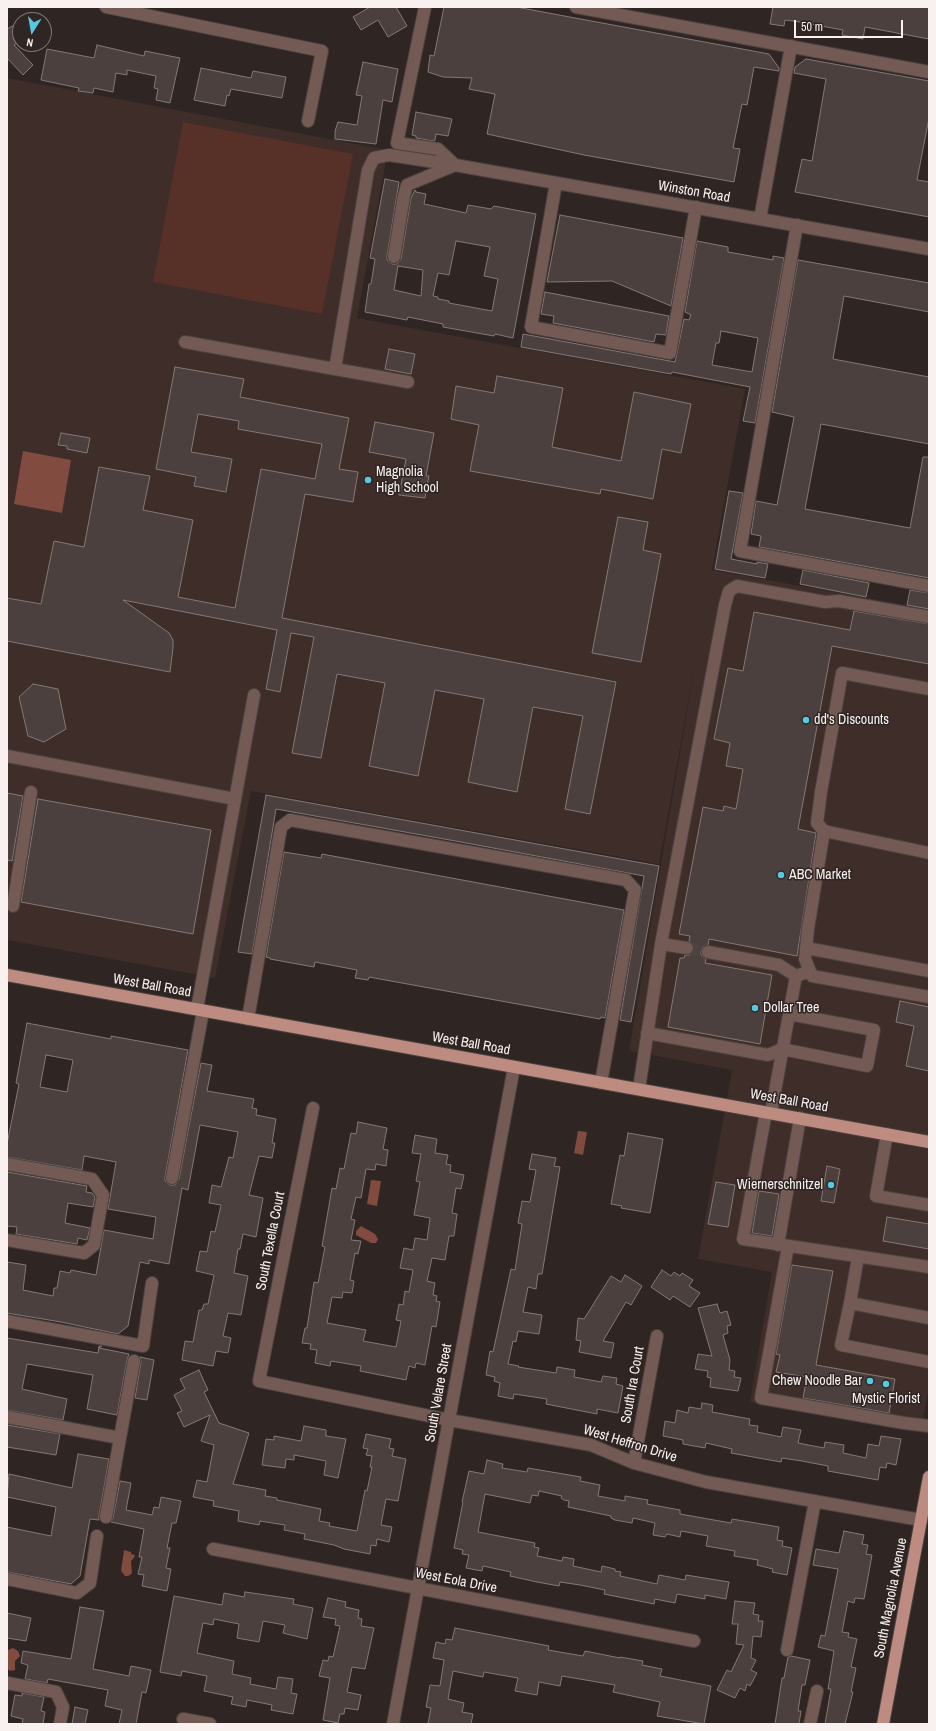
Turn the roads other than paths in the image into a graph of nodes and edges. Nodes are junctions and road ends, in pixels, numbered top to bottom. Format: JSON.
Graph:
{"nodes":[{"id":1,"x":106,"y":7,"type":"edge"},
{"id":2,"x":425,"y":7,"type":"edge"},
{"id":3,"x":576,"y":7,"type":"edge"},
{"id":4,"x":791,"y":46,"type":"junction"},
{"id":5,"x":929,"y":72,"type":"edge"},
{"id":6,"x":308,"y":121,"type":"dead end"},
{"id":7,"x":454,"y":165,"type":"junction"},
{"id":8,"x":556,"y":183,"type":"junction"},
{"id":9,"x":696,"y":207,"type":"junction"},
{"id":10,"x":760,"y":219,"type":"junction"},
{"id":11,"x":797,"y":225,"type":"junction"},
{"id":12,"x":929,"y":249,"type":"edge"},
{"id":13,"x":394,"y":257,"type":"dead end"},
{"id":14,"x":185,"y":342,"type":"dead end"},
{"id":15,"x":335,"y":369,"type":"junction"},
{"id":16,"x":408,"y":382,"type":"dead end"},
{"id":17,"x":929,"y":586,"type":"edge"},
{"id":18,"x":929,"y":616,"type":"edge"},
{"id":19,"x":929,"y":689,"type":"edge"},
{"id":20,"x":254,"y":695,"type":"dead end"},
{"id":21,"x":7,"y":756,"type":"edge"},
{"id":22,"x":31,"y":792,"type":"dead end"},
{"id":23,"x":235,"y":799,"type":"junction"},
{"id":24,"x":824,"y":831,"type":"junction"},
{"id":25,"x":929,"y":853,"type":"edge"},
{"id":26,"x":13,"y":906,"type":"dead end"},
{"id":27,"x":661,"y":944,"type":"junction"},
{"id":28,"x":687,"y":948,"type":"tunnel mouth"},
{"id":29,"x":806,"y":948,"type":"junction"},
{"id":30,"x":708,"y":952,"type":"tunnel mouth"},
{"id":31,"x":810,"y":971,"type":"junction"},
{"id":32,"x":929,"y":971,"type":"edge"},
{"id":33,"x":7,"y":975,"type":"edge"},
{"id":34,"x":796,"y":976,"type":"junction"},
{"id":35,"x":929,"y":997,"type":"edge"},
{"id":36,"x":200,"y":1010,"type":"junction"},
{"id":37,"x":789,"y":1014,"type":"junction"},
{"id":38,"x":248,"y":1019,"type":"junction"},
{"id":39,"x":647,"y":1033,"type":"junction"},
{"id":40,"x":782,"y":1049,"type":"junction"},
{"id":41,"x":514,"y":1067,"type":"junction"},
{"id":42,"x":601,"y":1083,"type":"junction"},
{"id":43,"x":639,"y":1089,"type":"junction"},
{"id":44,"x":313,"y":1108,"type":"dead end"},
{"id":45,"x":768,"y":1113,"type":"junction"},
{"id":46,"x":800,"y":1118,"type":"junction"},
{"id":47,"x":887,"y":1134,"type":"junction"},
{"id":48,"x":929,"y":1142,"type":"edge"},
{"id":49,"x":7,"y":1164,"type":"edge"},
{"id":50,"x":172,"y":1178,"type":"dead end"},
{"id":51,"x":929,"y":1205,"type":"edge"},
{"id":52,"x":7,"y":1240,"type":"edge"},
{"id":53,"x":783,"y":1246,"type":"junction"},
{"id":54,"x":858,"y":1257,"type":"junction"},
{"id":55,"x":929,"y":1267,"type":"edge"},
{"id":56,"x":152,"y":1283,"type":"dead end"},
{"id":57,"x":850,"y":1303,"type":"junction"},
{"id":58,"x":929,"y":1318,"type":"edge"},
{"id":59,"x":7,"y":1321,"type":"edge"},
{"id":60,"x":657,"y":1336,"type":"dead end"},
{"id":61,"x":134,"y":1361,"type":"dead end"},
{"id":62,"x":929,"y":1362,"type":"edge"},
{"id":63,"x":259,"y":1381,"type":"joint"},
{"id":64,"x":7,"y":1417,"type":"edge"},
{"id":65,"x":449,"y":1420,"type":"junction"},
{"id":66,"x":929,"y":1426,"type":"edge"},
{"id":67,"x":120,"y":1438,"type":"junction"},
{"id":68,"x":634,"y":1463,"type":"junction"},
{"id":69,"x":929,"y":1477,"type":"edge"},
{"id":70,"x":815,"y":1501,"type":"junction"},
{"id":71,"x":106,"y":1517,"type":"dead end"},
{"id":72,"x":921,"y":1520,"type":"junction"},
{"id":73,"x":97,"y":1536,"type":"dead end"},
{"id":74,"x":213,"y":1549,"type":"dead end"},
{"id":75,"x":7,"y":1579,"type":"edge"},
{"id":76,"x":418,"y":1589,"type":"junction"},
{"id":77,"x":694,"y":1641,"type":"dead end"},
{"id":78,"x":787,"y":1650,"type":"dead end"},
{"id":79,"x":7,"y":1683,"type":"edge"},
{"id":80,"x":817,"y":1691,"type":"dead end"},
{"id":81,"x":183,"y":1719,"type":"dead end"},
{"id":82,"x":60,"y":1724,"type":"edge"},
{"id":83,"x":210,"y":1724,"type":"edge"},
{"id":84,"x":393,"y":1724,"type":"edge"},
{"id":85,"x":810,"y":1724,"type":"edge"},
{"id":86,"x":883,"y":1724,"type":"edge"}],
"edges":[{"from":1,"to":6,"type":"street"},
{"from":2,"to":7,"type":"street"},
{"from":3,"to":4,"type":"street"},
{"from":4,"to":5,"type":"street"},
{"from":4,"to":10,"type":"street"},
{"from":7,"to":8,"type":"street","name":"Winston Road"},
{"from":7,"to":13,"type":"street"},
{"from":7,"to":15,"type":"street","name":"Winston Road"},
{"from":8,"to":9,"type":"street","name":"Winston Road"},
{"from":8,"to":9,"type":"street"},
{"from":9,"to":10,"type":"street","name":"Winston Road"},
{"from":10,"to":11,"type":"street","name":"Winston Road"},
{"from":11,"to":12,"type":"street","name":"Winston Road"},
{"from":11,"to":17,"type":"street"},
{"from":14,"to":15,"type":"street"},
{"from":15,"to":16,"type":"street"},
{"from":18,"to":27,"type":"street"},
{"from":19,"to":24,"type":"street"},
{"from":20,"to":23,"type":"street"},
{"from":21,"to":23,"type":"street"},
{"from":22,"to":26,"type":"street"},
{"from":23,"to":36,"type":"street"},
{"from":24,"to":25,"type":"street"},
{"from":24,"to":29,"type":"street"},
{"from":27,"to":28,"type":"street"},
{"from":27,"to":39,"type":"street"},
{"from":29,"to":31,"type":"street"},
{"from":29,"to":32,"type":"street"},
{"from":30,"to":34,"type":"street"},
{"from":31,"to":34,"type":"street"},
{"from":31,"to":35,"type":"street"},
{"from":33,"to":36,"type":"main road","name":"West Ball Road"},
{"from":34,"to":37,"type":"street"},
{"from":36,"to":38,"type":"main road","name":"West Ball Road"},
{"from":36,"to":50,"type":"street"},
{"from":37,"to":40,"type":"street"},
{"from":37,"to":40,"type":"street"},
{"from":38,"to":41,"type":"main road","name":"West Ball Road"},
{"from":38,"to":42,"type":"street"},
{"from":39,"to":40,"type":"street"},
{"from":39,"to":43,"type":"street"},
{"from":40,"to":45,"type":"street"},
{"from":41,"to":42,"type":"main road","name":"West Ball Road"},
{"from":41,"to":65,"type":"street","name":"South Velare Street"},
{"from":42,"to":43,"type":"main road","name":"West Ball Road"},
{"from":43,"to":45,"type":"main road","name":"West Ball Road"},
{"from":44,"to":63,"type":"street","name":"South Texella Court"},
{"from":45,"to":46,"type":"main road","name":"West Ball Road"},
{"from":45,"to":53,"type":"street"},
{"from":46,"to":47,"type":"main road","name":"West Ball Road"},
{"from":46,"to":53,"type":"street"},
{"from":47,"to":48,"type":"main road","name":"West Ball Road"},
{"from":47,"to":51,"type":"street"},
{"from":49,"to":52,"type":"street"},
{"from":53,"to":54,"type":"street"},
{"from":53,"to":66,"type":"street"},
{"from":54,"to":55,"type":"street"},
{"from":54,"to":57,"type":"street"},
{"from":56,"to":59,"type":"street"},
{"from":57,"to":58,"type":"street"},
{"from":57,"to":62,"type":"street"},
{"from":60,"to":68,"type":"street","name":"South Ira Court"},
{"from":61,"to":67,"type":"street"},
{"from":63,"to":65,"type":"street","name":"West Heffron Drive"},
{"from":64,"to":67,"type":"street"},
{"from":65,"to":68,"type":"street","name":"West Heffron Drive"},
{"from":65,"to":76,"type":"street","name":"South Velare Street"},
{"from":67,"to":71,"type":"street"},
{"from":68,"to":70,"type":"street","name":"West Heffron Drive"},
{"from":69,"to":72,"type":"main road","name":"South Magnolia Avenue"},
{"from":70,"to":72,"type":"street","name":"West Heffron Drive"},
{"from":70,"to":78,"type":"street"},
{"from":72,"to":86,"type":"main road","name":"South Magnolia Avenue"},
{"from":73,"to":75,"type":"street"},
{"from":74,"to":76,"type":"street","name":"West Eola Drive"},
{"from":76,"to":77,"type":"street","name":"West Eola Drive"},
{"from":76,"to":84,"type":"street","name":"South Velare Street"},
{"from":79,"to":82,"type":"street"},
{"from":80,"to":85,"type":"street"},
{"from":81,"to":83,"type":"street"}]}
